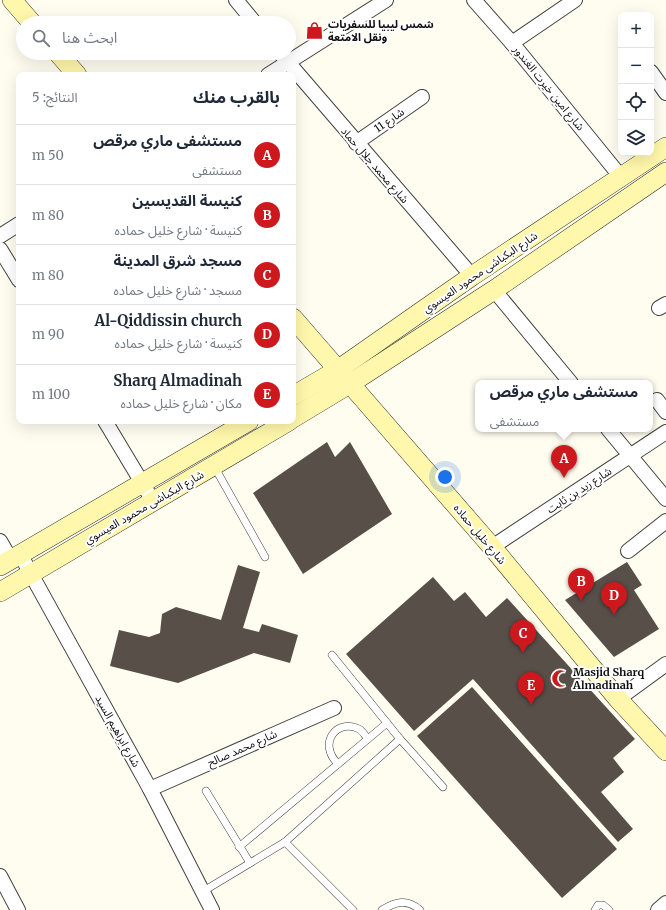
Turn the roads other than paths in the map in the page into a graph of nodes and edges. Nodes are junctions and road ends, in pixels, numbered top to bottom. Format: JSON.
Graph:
{"nodes":[{"id":1,"x":12,"y":0,"type":"edge"},
{"id":2,"x":236,"y":0,"type":"edge"},
{"id":3,"x":386,"y":0,"type":"edge"},
{"id":4,"x":474,"y":0,"type":"edge"},
{"id":5,"x":575,"y":0,"type":"edge"},
{"id":6,"x":26,"y":16,"type":"edge"},
{"id":7,"x":249,"y":16,"type":"edge"},
{"id":8,"x":512,"y":43,"type":"junction"},
{"id":9,"x":296,"y":51,"type":"edge"},
{"id":10,"x":64,"y":60,"type":"edge"},
{"id":11,"x":282,"y":60,"type":"edge"},
{"id":12,"x":286,"y":60,"type":"edge"},
{"id":13,"x":74,"y":72,"type":"edge"},
{"id":14,"x":271,"y":72,"type":"edge"},
{"id":15,"x":296,"y":72,"type":"edge"},
{"id":16,"x":296,"y":72,"type":"edge"},
{"id":17,"x":654,"y":76,"type":"edge"},
{"id":18,"x":666,"y":93,"type":"edge"},
{"id":19,"x":422,"y":97,"type":"dead end"},
{"id":20,"x":356,"y":143,"type":"junction"},
{"id":21,"x":666,"y":147,"type":"edge"},
{"id":22,"x":666,"y":172,"type":"edge"},
{"id":23,"x":622,"y":177,"type":"junction"},
{"id":24,"x":16,"y":226,"type":"edge"},
{"id":25,"x":0,"y":236,"type":"edge"},
{"id":26,"x":0,"y":249,"type":"edge"},
{"id":27,"x":16,"y":275,"type":"edge"},
{"id":28,"x":472,"y":276,"type":"junction"},
{"id":29,"x":494,"y":290,"type":"junction"},
{"id":30,"x":296,"y":321,"type":"edge"},
{"id":31,"x":339,"y":369,"type":"junction"},
{"id":32,"x":568,"y":380,"type":"edge"},
{"id":33,"x":352,"y":383,"type":"junction"},
{"id":34,"x":296,"y":394,"type":"edge"},
{"id":35,"x":657,"y":400,"type":"dead end"},
{"id":36,"x":666,"y":412,"type":"edge"},
{"id":37,"x":296,"y":416,"type":"edge"},
{"id":38,"x":107,"y":424,"type":"edge"},
{"id":39,"x":244,"y":424,"type":"edge"},
{"id":40,"x":284,"y":424,"type":"edge"},
{"id":41,"x":610,"y":432,"type":"edge"},
{"id":42,"x":666,"y":432,"type":"edge"},
{"id":43,"x":630,"y":456,"type":"junction"},
{"id":44,"x":214,"y":466,"type":"junction"},
{"id":45,"x":142,"y":483,"type":"junction"},
{"id":46,"x":666,"y":499,"type":"edge"},
{"id":47,"x":153,"y":501,"type":"junction"},
{"id":48,"x":666,"y":521,"type":"edge"},
{"id":49,"x":0,"y":541,"type":"edge"},
{"id":50,"x":492,"y":547,"type":"junction"},
{"id":51,"x":628,"y":551,"type":"dead end"},
{"id":52,"x":265,"y":557,"type":"dead end"},
{"id":53,"x":11,"y":560,"type":"edge"},
{"id":54,"x":32,"y":572,"type":"junction"},
{"id":55,"x":0,"y":592,"type":"edge"},
{"id":56,"x":332,"y":655,"type":"dead end"},
{"id":57,"x":666,"y":664,"type":"edge"},
{"id":58,"x":618,"y":699,"type":"junction"},
{"id":59,"x":334,"y":708,"type":"dead end"},
{"id":60,"x":387,"y":723,"type":"junction"},
{"id":61,"x":368,"y":739,"type":"junction"},
{"id":62,"x":400,"y":739,"type":"junction"},
{"id":63,"x":663,"y":742,"type":"edge"},
{"id":64,"x":338,"y":764,"type":"junction"},
{"id":65,"x":443,"y":787,"type":"dead end"},
{"id":66,"x":150,"y":789,"type":"junction"},
{"id":67,"x":206,"y":791,"type":"dead end"},
{"id":68,"x":285,"y":842,"type":"junction"},
{"id":69,"x":239,"y":847,"type":"junction"},
{"id":70,"x":250,"y":863,"type":"junction"},
{"id":71,"x":0,"y":876,"type":"edge"},
{"id":72,"x":202,"y":892,"type":"junction"},
{"id":73,"x":666,"y":903,"type":"edge"},
{"id":74,"x":18,"y":910,"type":"edge"},
{"id":75,"x":212,"y":910,"type":"edge"},
{"id":76,"x":353,"y":910,"type":"edge"},
{"id":77,"x":382,"y":910,"type":"edge"},
{"id":78,"x":420,"y":910,"type":"edge"},
{"id":79,"x":595,"y":910,"type":"edge"},
{"id":80,"x":609,"y":910,"type":"edge"},
{"id":81,"x":658,"y":910,"type":"edge"}],
"edges":[{"from":1,"to":6,"type":"street"},
{"from":2,"to":7,"type":"street"},
{"from":3,"to":9,"type":"street"},
{"from":4,"to":8,"type":"street","name":"شارع امين خيرت الغندور"},
{"from":5,"to":8,"type":"street"},
{"from":8,"to":23,"type":"street","name":"شارع امين خيرت الغندور"},
{"from":10,"to":13,"type":"street"},
{"from":11,"to":14,"type":"street"},
{"from":12,"to":15,"type":"street","name":"شارع محمد جلال حماد"},
{"from":16,"to":20,"type":"street","name":"شارع محمد جلال حماد"},
{"from":17,"to":18,"type":"street"},
{"from":19,"to":20,"type":"street","name":"شارع 11"},
{"from":20,"to":28,"type":"street","name":"شارع محمد جلال حماد"},
{"from":21,"to":23,"type":"street","name":"شارع البكباشى محمود العيسوي"},
{"from":22,"to":29,"type":"street","name":"شارع البكباشى محمود العيسوي"},
{"from":23,"to":28,"type":"street","name":"شارع البكباشى محمود العيسوي"},
{"from":24,"to":25,"type":"street"},
{"from":26,"to":27,"type":"street"},
{"from":28,"to":31,"type":"street","name":"شارع البكباشى محمود العيسوي"},
{"from":29,"to":32,"type":"street"},
{"from":29,"to":33,"type":"street","name":"شارع البكباشى محمود العيسوي"},
{"from":30,"to":31,"type":"street","name":"شارع خليل حماده"},
{"from":31,"to":33,"type":"street","name":"شارع خليل حماده"},
{"from":31,"to":34,"type":"street","name":"شارع البكباشى محمود العيسوي"},
{"from":33,"to":37,"type":"street","name":"شارع البكباشى محمود العيسوي"},
{"from":33,"to":50,"type":"street","name":"شارع خليل حماده"},
{"from":35,"to":36,"type":"street"},
{"from":38,"to":45,"type":"street"},
{"from":39,"to":45,"type":"street","name":"شارع البكباشى محمود العيسوي"},
{"from":40,"to":44,"type":"street","name":"شارع البكباشى محمود العيسوي"},
{"from":41,"to":43,"type":"street"},
{"from":42,"to":43,"type":"street","name":"شارع زيد بن ثابت"},
{"from":43,"to":46,"type":"street"},
{"from":43,"to":50,"type":"street","name":"شارع زيد بن ثابت"},
{"from":44,"to":47,"type":"street","name":"شارع البكباشى محمود العيسوي"},
{"from":44,"to":52,"type":"lane"},
{"from":45,"to":47,"type":"street"},
{"from":45,"to":53,"type":"street","name":"شارع البكباشى محمود العيسوي"},
{"from":47,"to":54,"type":"street","name":"شارع البكباشى محمود العيسوي"},
{"from":48,"to":51,"type":"street"},
{"from":49,"to":53,"type":"street","name":"شارع ابراهيم السيد"},
{"from":50,"to":58,"type":"street","name":"شارع خليل حماده"},
{"from":53,"to":54,"type":"street","name":"شارع ابراهيم السيد"},
{"from":54,"to":55,"type":"street","name":"شارع البكباشى محمود العيسوي"},
{"from":54,"to":66,"type":"street","name":"شارع ابراهيم السيد"},
{"from":56,"to":60,"type":"lane"},
{"from":57,"to":58,"type":"street"},
{"from":58,"to":63,"type":"street","name":"شارع خليل حماده"},
{"from":59,"to":66,"type":"street","name":"شارع محمد صالح"},
{"from":60,"to":61,"type":"lane"},
{"from":60,"to":62,"type":"lane"},
{"from":61,"to":64,"type":"lane"},
{"from":61,"to":64,"type":"lane"},
{"from":62,"to":65,"type":"lane"},
{"from":62,"to":68,"type":"lane"},
{"from":64,"to":69,"type":"lane"},
{"from":66,"to":72,"type":"street","name":"شارع ابراهيم السيد"},
{"from":67,"to":69,"type":"lane"},
{"from":68,"to":70,"type":"lane"},
{"from":68,"to":76,"type":"lane"},
{"from":69,"to":70,"type":"lane"},
{"from":70,"to":72,"type":"lane"},
{"from":71,"to":74,"type":"street"},
{"from":72,"to":75,"type":"street","name":"شارع ابراهيم السيد"},
{"from":73,"to":81,"type":"street"},
{"from":77,"to":78,"type":"lane"},
{"from":79,"to":80,"type":"lane"}]}
